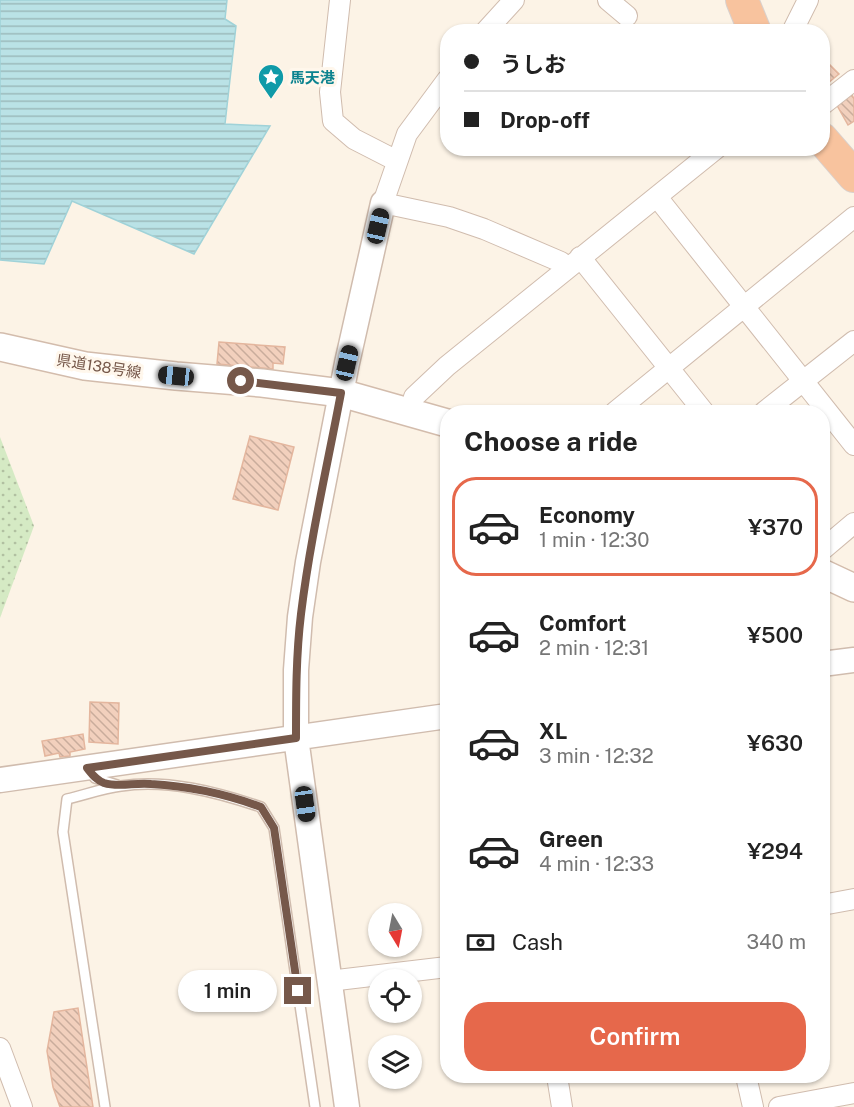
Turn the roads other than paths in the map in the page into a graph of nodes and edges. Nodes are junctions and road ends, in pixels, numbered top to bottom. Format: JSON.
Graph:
{"nodes":[{"id":1,"x":340,"y":0,"type":"edge"},
{"id":2,"x":608,"y":0,"type":"edge"},
{"id":3,"x":742,"y":0,"type":"edge"},
{"id":4,"x":808,"y":0,"type":"edge"},
{"id":5,"x":507,"y":2,"type":"edge"},
{"id":6,"x":627,"y":16,"type":"dead end"},
{"id":7,"x":490,"y":24,"type":"edge"},
{"id":8,"x":752,"y":24,"type":"edge"},
{"id":9,"x":796,"y":24,"type":"edge"},
{"id":10,"x":854,"y":80,"type":"edge"},
{"id":11,"x":440,"y":89,"type":"edge"},
{"id":12,"x":830,"y":99,"type":"edge"},
{"id":13,"x":830,"y":148,"type":"edge"},
{"id":14,"x":707,"y":156,"type":"edge"},
{"id":15,"x":397,"y":161,"type":"junction"},
{"id":16,"x":854,"y":176,"type":"edge"},
{"id":17,"x":657,"y":197,"type":"junction"},
{"id":18,"x":383,"y":203,"type":"junction"},
{"id":19,"x":854,"y":217,"type":"edge"},
{"id":20,"x":574,"y":263,"type":"junction"},
{"id":21,"x":744,"y":308,"type":"junction"},
{"id":22,"x":854,"y":341,"type":"edge"},
{"id":23,"x":0,"y":347,"type":"edge"},
{"id":24,"x":668,"y":368,"type":"junction"},
{"id":25,"x":802,"y":382,"type":"junction"},
{"id":26,"x":341,"y":393,"type":"junction"},
{"id":27,"x":623,"y":405,"type":"edge"},
{"id":28,"x":698,"y":405,"type":"edge"},
{"id":29,"x":773,"y":405,"type":"edge"},
{"id":30,"x":821,"y":405,"type":"edge"},
{"id":31,"x":410,"y":412,"type":"junction"},
{"id":32,"x":830,"y":416,"type":"edge"},
{"id":33,"x":440,"y":421,"type":"edge"},
{"id":34,"x":854,"y":445,"type":"edge"},
{"id":35,"x":854,"y":523,"type":"edge"},
{"id":36,"x":830,"y":543,"type":"edge"},
{"id":37,"x":830,"y":577,"type":"edge"},
{"id":38,"x":854,"y":588,"type":"edge"},
{"id":39,"x":854,"y":660,"type":"edge"},
{"id":40,"x":830,"y":663,"type":"edge"},
{"id":41,"x":440,"y":717,"type":"edge"},
{"id":42,"x":296,"y":738,"type":"junction"},
{"id":43,"x":87,"y":768,"type":"junction"},
{"id":44,"x":0,"y":780,"type":"edge"},
{"id":45,"x":119,"y":786,"type":"junction"},
{"id":46,"x":854,"y":899,"type":"edge"},
{"id":47,"x":830,"y":904,"type":"edge"},
{"id":48,"x":440,"y":969,"type":"edge"},
{"id":49,"x":329,"y":981,"type":"junction"},
{"id":50,"x":0,"y":1048,"type":"edge"},
{"id":51,"x":557,"y":1083,"type":"edge"},
{"id":52,"x":748,"y":1083,"type":"edge"},
{"id":53,"x":854,"y":1093,"type":"edge"},
{"id":54,"x":22,"y":1107,"type":"edge"},
{"id":55,"x":105,"y":1107,"type":"edge"},
{"id":56,"x":315,"y":1107,"type":"edge"},
{"id":57,"x":347,"y":1107,"type":"edge"},
{"id":58,"x":562,"y":1107,"type":"edge"},
{"id":59,"x":753,"y":1107,"type":"edge"},
{"id":60,"x":779,"y":1107,"type":"edge"}],
"edges":[{"from":1,"to":15,"type":"street"},
{"from":2,"to":6,"type":"street"},
{"from":3,"to":8,"type":"highway"},
{"from":4,"to":9,"type":"street"},
{"from":5,"to":7,"type":"street"},
{"from":10,"to":12,"type":"street"},
{"from":11,"to":15,"type":"street"},
{"from":13,"to":16,"type":"highway"},
{"from":14,"to":17,"type":"street"},
{"from":15,"to":18,"type":"street"},
{"from":17,"to":20,"type":"street"},
{"from":17,"to":21,"type":"street"},
{"from":18,"to":20,"type":"street"},
{"from":18,"to":26,"type":"street"},
{"from":19,"to":21,"type":"street"},
{"from":20,"to":24,"type":"street"},
{"from":20,"to":31,"type":"street"},
{"from":21,"to":24,"type":"street"},
{"from":21,"to":25,"type":"street"},
{"from":22,"to":25,"type":"street"},
{"from":23,"to":26,"type":"main road","name":"県道138号線"},
{"from":24,"to":27,"type":"street"},
{"from":24,"to":28,"type":"street"},
{"from":25,"to":29,"type":"street"},
{"from":25,"to":30,"type":"street"},
{"from":26,"to":31,"type":"main road","name":"県道138号線"},
{"from":26,"to":42,"type":"street"},
{"from":31,"to":33,"type":"main road","name":"県道138号線"},
{"from":32,"to":34,"type":"street"},
{"from":35,"to":36,"type":"street"},
{"from":37,"to":38,"type":"main road"},
{"from":39,"to":40,"type":"street"},
{"from":41,"to":42,"type":"street"},
{"from":42,"to":43,"type":"street"},
{"from":42,"to":49,"type":"street"},
{"from":43,"to":44,"type":"street"},
{"from":43,"to":45,"type":"lane"},
{"from":45,"to":55,"type":"lane"},
{"from":45,"to":56,"type":"lane"},
{"from":46,"to":47,"type":"street"},
{"from":48,"to":49,"type":"street"},
{"from":49,"to":57,"type":"street"},
{"from":50,"to":54,"type":"street"},
{"from":51,"to":58,"type":"street"},
{"from":52,"to":59,"type":"street"},
{"from":53,"to":60,"type":"street"}]}
